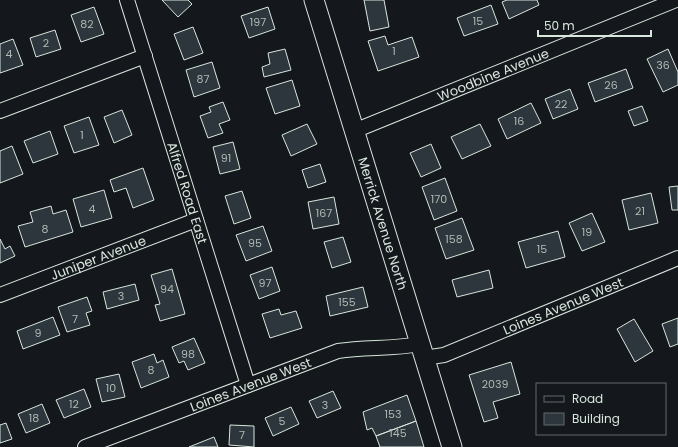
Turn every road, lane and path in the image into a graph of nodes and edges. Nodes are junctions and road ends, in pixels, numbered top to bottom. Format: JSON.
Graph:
{"nodes":[{"id":1,"x":127,"y":0,"type":"edge"},
{"id":2,"x":314,"y":0,"type":"edge"},
{"id":3,"x":676,"y":0,"type":"edge"},
{"id":4,"x":145,"y":56,"type":"junction"},
{"id":5,"x":0,"y":111,"type":"edge"},
{"id":6,"x":354,"y":131,"type":"junction"},
{"id":7,"x":196,"y":220,"type":"junction"},
{"id":8,"x":678,"y":258,"type":"edge"},
{"id":9,"x":0,"y":295,"type":"edge"},
{"id":10,"x":422,"y":351,"type":"junction"},
{"id":11,"x":248,"y":385,"type":"junction"},
{"id":12,"x":85,"y":447,"type":"edge"},
{"id":13,"x":452,"y":447,"type":"edge"}],
"edges":[{"from":1,"to":4,"type":"street","name":"Alfred Road East"},
{"from":2,"to":6,"type":"main road","name":"Merrick Avenue North"},
{"from":3,"to":6,"type":"street","name":"Woodbine Avenue"},
{"from":4,"to":5,"type":"street"},
{"from":4,"to":7,"type":"street","name":"Alfred Road East"},
{"from":6,"to":10,"type":"main road","name":"Merrick Avenue North"},
{"from":7,"to":9,"type":"street","name":"Juniper Avenue"},
{"from":7,"to":11,"type":"street","name":"Alfred Road East"},
{"from":8,"to":10,"type":"street","name":"Loines Avenue West"},
{"from":10,"to":11,"type":"street","name":"Loines Avenue West"},
{"from":10,"to":13,"type":"main road","name":"Merrick Avenue North"},
{"from":11,"to":12,"type":"street","name":"Loines Avenue West"}]}
